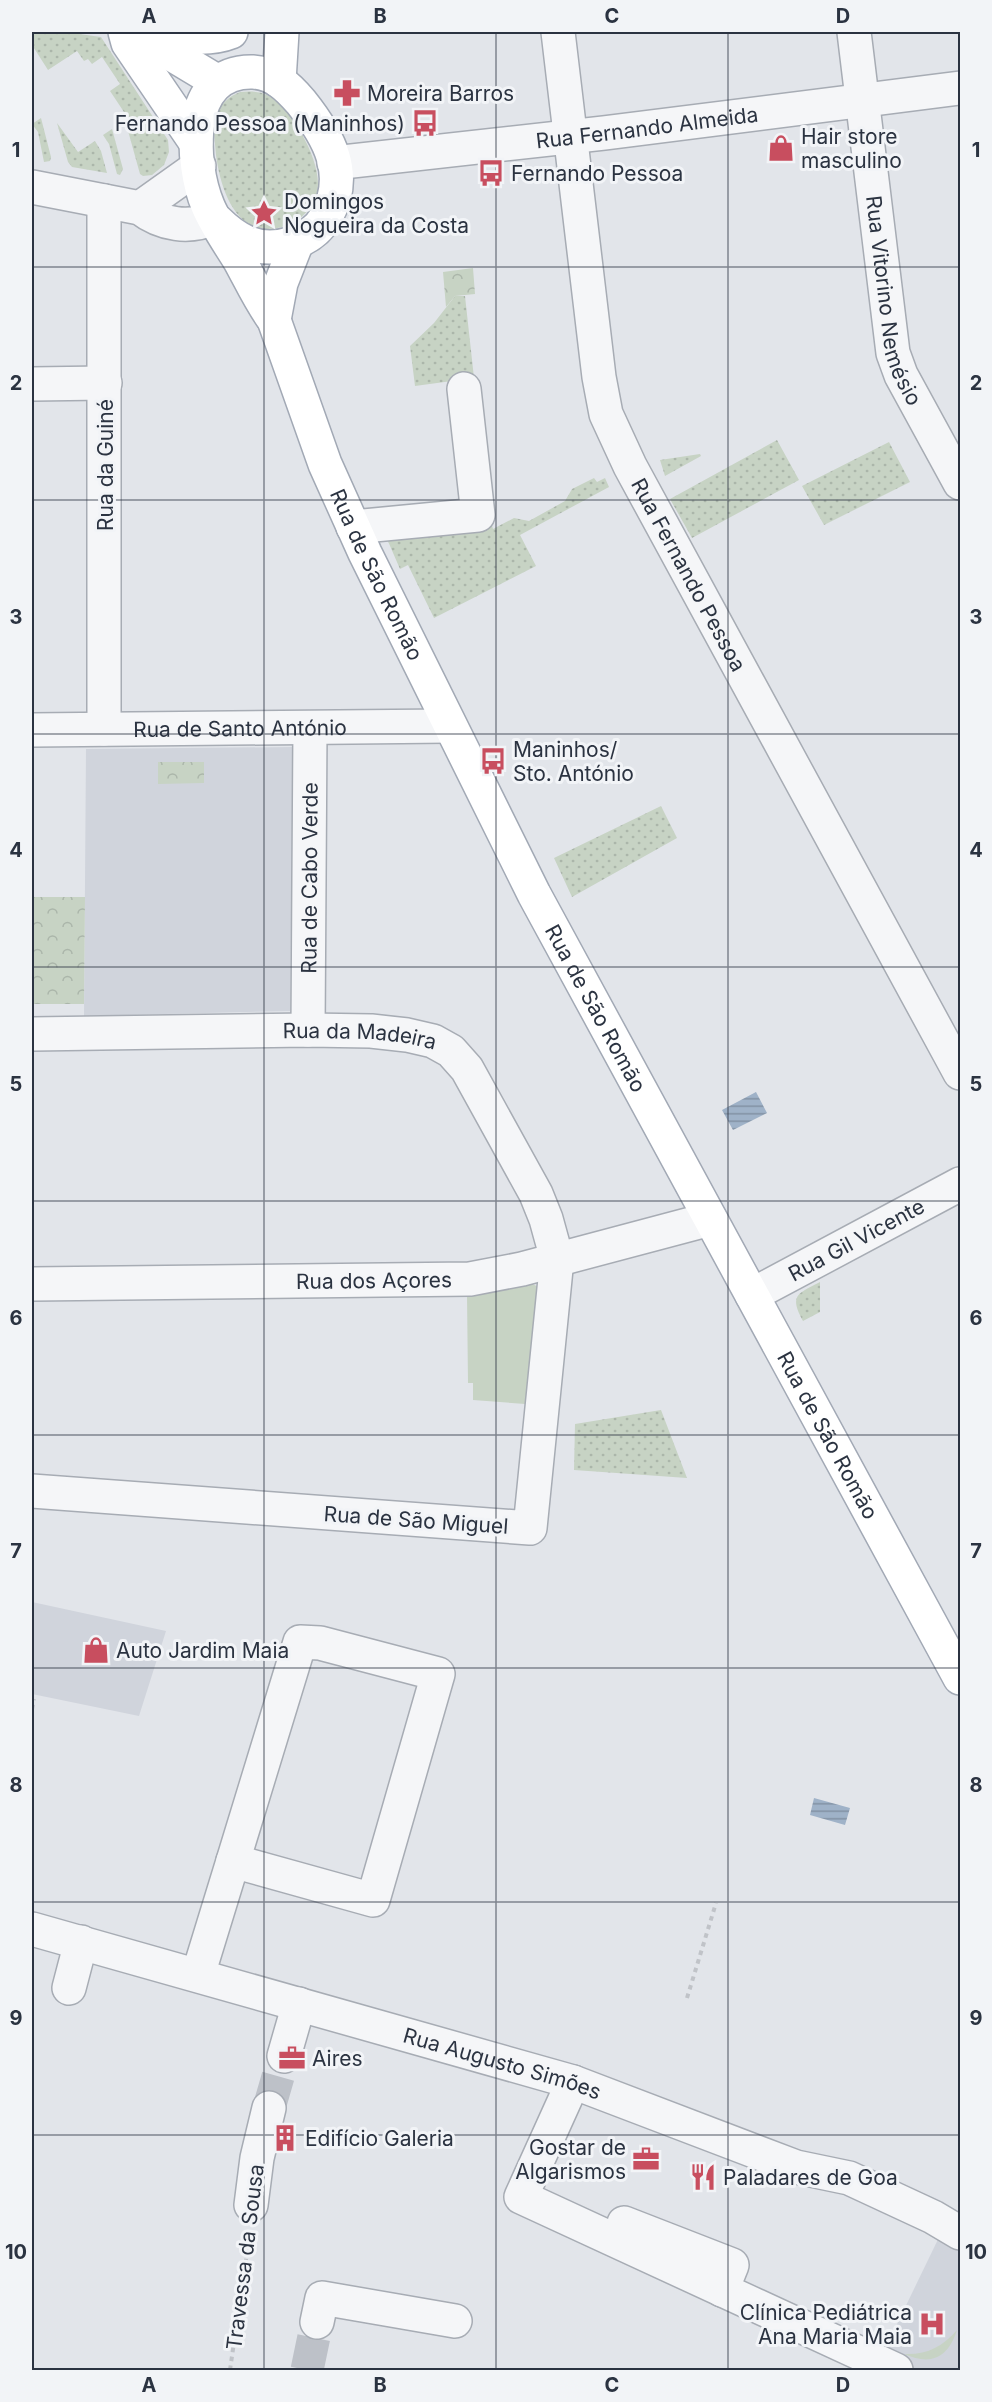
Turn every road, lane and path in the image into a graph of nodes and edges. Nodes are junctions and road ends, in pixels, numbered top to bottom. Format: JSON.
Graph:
{"nodes":[{"id":1,"x":125,"y":32,"type":"edge"},
{"id":2,"x":145,"y":32,"type":"edge"},
{"id":3,"x":153,"y":32,"type":"edge"},
{"id":4,"x":231,"y":32,"type":"edge"},
{"id":5,"x":241,"y":32,"type":"edge"},
{"id":6,"x":282,"y":32,"type":"edge"},
{"id":7,"x":558,"y":32,"type":"edge"},
{"id":8,"x":854,"y":32,"type":"edge"},
{"id":9,"x":225,"y":78,"type":"junction"},
{"id":10,"x":279,"y":81,"type":"junction"},
{"id":11,"x":960,"y":88,"type":"edge"},
{"id":12,"x":862,"y":100,"type":"junction"},
{"id":13,"x":571,"y":137,"type":"junction"},
{"id":14,"x":197,"y":154,"type":"junction"},
{"id":15,"x":334,"y":163,"type":"junction"},
{"id":16,"x":32,"y":187,"type":"edge"},
{"id":17,"x":104,"y":201,"type":"junction"},
{"id":18,"x":140,"y":208,"type":"junction"},
{"id":19,"x":216,"y":220,"type":"junction"},
{"id":20,"x":297,"y":242,"type":"junction"},
{"id":21,"x":274,"y":320,"type":"junction"},
{"id":22,"x":105,"y":383,"type":"junction"},
{"id":23,"x":32,"y":384,"type":"edge"},
{"id":24,"x":464,"y":389,"type":"dead end"},
{"id":25,"x":960,"y":483,"type":"edge"},
{"id":26,"x":353,"y":527,"type":"junction"},
{"id":27,"x":450,"y":726,"type":"junction"},
{"id":28,"x":104,"y":729,"type":"junction"},
{"id":29,"x":310,"y":729,"type":"junction"},
{"id":30,"x":32,"y":730,"type":"edge"},
{"id":31,"x":308,"y":1030,"type":"junction"},
{"id":32,"x":32,"y":1034,"type":"edge"},
{"id":33,"x":960,"y":1072,"type":"edge"},
{"id":34,"x":960,"y":1184,"type":"edge"},
{"id":35,"x":710,"y":1219,"type":"junction"},
{"id":36,"x":557,"y":1259,"type":"junction"},
{"id":37,"x":32,"y":1284,"type":"edge"},
{"id":38,"x":752,"y":1295,"type":"junction"},
{"id":39,"x":32,"y":1491,"type":"edge"},
{"id":40,"x":960,"y":1678,"type":"edge"},
{"id":41,"x":34,"y":1699,"type":"dead end"},
{"id":42,"x":32,"y":1709,"type":"edge"},
{"id":43,"x":233,"y":1861,"type":"junction"},
{"id":44,"x":716,"y":1903,"type":"dead end"},
{"id":45,"x":32,"y":1929,"type":"edge"},
{"id":46,"x":81,"y":1942,"type":"junction"},
{"id":47,"x":198,"y":1976,"type":"junction"},
{"id":48,"x":69,"y":1988,"type":"dead end"},
{"id":49,"x":687,"y":1998,"type":"dead end"},
{"id":50,"x":299,"y":2004,"type":"junction"},
{"id":51,"x":284,"y":2056,"type":"tunnel mouth"},
{"id":52,"x":573,"y":2082,"type":"junction"},
{"id":53,"x":269,"y":2108,"type":"tunnel mouth"},
{"id":54,"x":251,"y":2205,"type":"joint"},
{"id":55,"x":617,"y":2220,"type":"dead end"},
{"id":56,"x":960,"y":2233,"type":"edge"},
{"id":57,"x":754,"y":2259,"type":"dead end"},
{"id":58,"x":730,"y":2294,"type":"junction"},
{"id":59,"x":455,"y":2321,"type":"dead end"},
{"id":60,"x":317,"y":2322,"type":"tunnel mouth"},
{"id":61,"x":891,"y":2359,"type":"edge"},
{"id":62,"x":230,"y":2370,"type":"edge"}],
"edges":[{"from":1,"to":14,"type":"main road"},
{"from":2,"to":9,"type":"main road"},
{"from":3,"to":4,"type":"main road"},
{"from":5,"to":9,"type":"main road","name":"Rua de São Romão"},
{"from":6,"to":10,"type":"main road"},
{"from":7,"to":13,"type":"street","name":"Rua Fernando Pessoa"},
{"from":8,"to":12,"type":"street","name":"Rua Vitorino Nemésio"},
{"from":9,"to":10,"type":"main road"},
{"from":9,"to":14,"type":"main road","name":"Rua de São Romão"},
{"from":10,"to":15,"type":"main road"},
{"from":11,"to":12,"type":"street","name":"Rua Fernando Almeida"},
{"from":12,"to":13,"type":"street","name":"Rua Fernando Almeida"},
{"from":12,"to":25,"type":"street","name":"Rua Vitorino Nemésio"},
{"from":13,"to":15,"type":"street","name":"Rua Fernando Almeida"},
{"from":13,"to":33,"type":"street","name":"Rua Fernando Pessoa"},
{"from":14,"to":18,"type":"street"},
{"from":14,"to":19,"type":"main road","name":"Rua de São Romão"},
{"from":15,"to":20,"type":"main road"},
{"from":16,"to":17,"type":"street"},
{"from":17,"to":18,"type":"street"},
{"from":17,"to":22,"type":"street","name":"Rua da Guiné"},
{"from":18,"to":19,"type":"street"},
{"from":19,"to":20,"type":"main road"},
{"from":19,"to":21,"type":"main road","name":"Rua de São Romão"},
{"from":20,"to":21,"type":"main road"},
{"from":21,"to":26,"type":"main road","name":"Rua de São Romão"},
{"from":22,"to":23,"type":"street"},
{"from":22,"to":28,"type":"street","name":"Rua da Guiné"},
{"from":24,"to":26,"type":"street"},
{"from":26,"to":27,"type":"main road","name":"Rua de São Romão"},
{"from":27,"to":29,"type":"street","name":"Rua de Santo António"},
{"from":27,"to":35,"type":"main road","name":"Rua de São Romão"},
{"from":28,"to":29,"type":"street","name":"Rua de Santo António"},
{"from":28,"to":30,"type":"street","name":"Rua de Santo António"},
{"from":29,"to":31,"type":"street","name":"Rua de Cabo Verde"},
{"from":31,"to":32,"type":"street","name":"Rua da Madeira"},
{"from":31,"to":36,"type":"street","name":"Rua da Madeira"},
{"from":34,"to":38,"type":"street","name":"Rua Gil Vicente"},
{"from":35,"to":36,"type":"street","name":"Rua dos Açores"},
{"from":35,"to":38,"type":"main road","name":"Rua de São Romão"},
{"from":36,"to":37,"type":"street","name":"Rua dos Açores"},
{"from":36,"to":39,"type":"street","name":"Rua de São Miguel"},
{"from":38,"to":40,"type":"main road","name":"Rua de São Romão"},
{"from":41,"to":42,"type":"path"},
{"from":43,"to":43,"type":"street"},
{"from":43,"to":47,"type":"street"},
{"from":44,"to":49,"type":"path"},
{"from":45,"to":46,"type":"street","name":"Rua Augusto Simões"},
{"from":46,"to":47,"type":"street","name":"Rua Augusto Simões"},
{"from":46,"to":48,"type":"street"},
{"from":47,"to":50,"type":"street","name":"Rua Augusto Simões"},
{"from":50,"to":51,"type":"street"},
{"from":50,"to":52,"type":"street","name":"Rua Augusto Simões"},
{"from":52,"to":56,"type":"street","name":"Rua Augusto Simões"},
{"from":52,"to":58,"type":"street"},
{"from":53,"to":54,"type":"street","name":"Travessa da Sousa"},
{"from":54,"to":62,"type":"path","name":"Travessa da Sousa"},
{"from":55,"to":58,"type":"street"},
{"from":57,"to":58,"type":"street"},
{"from":58,"to":61,"type":"street"},
{"from":59,"to":60,"type":"street"}]}
